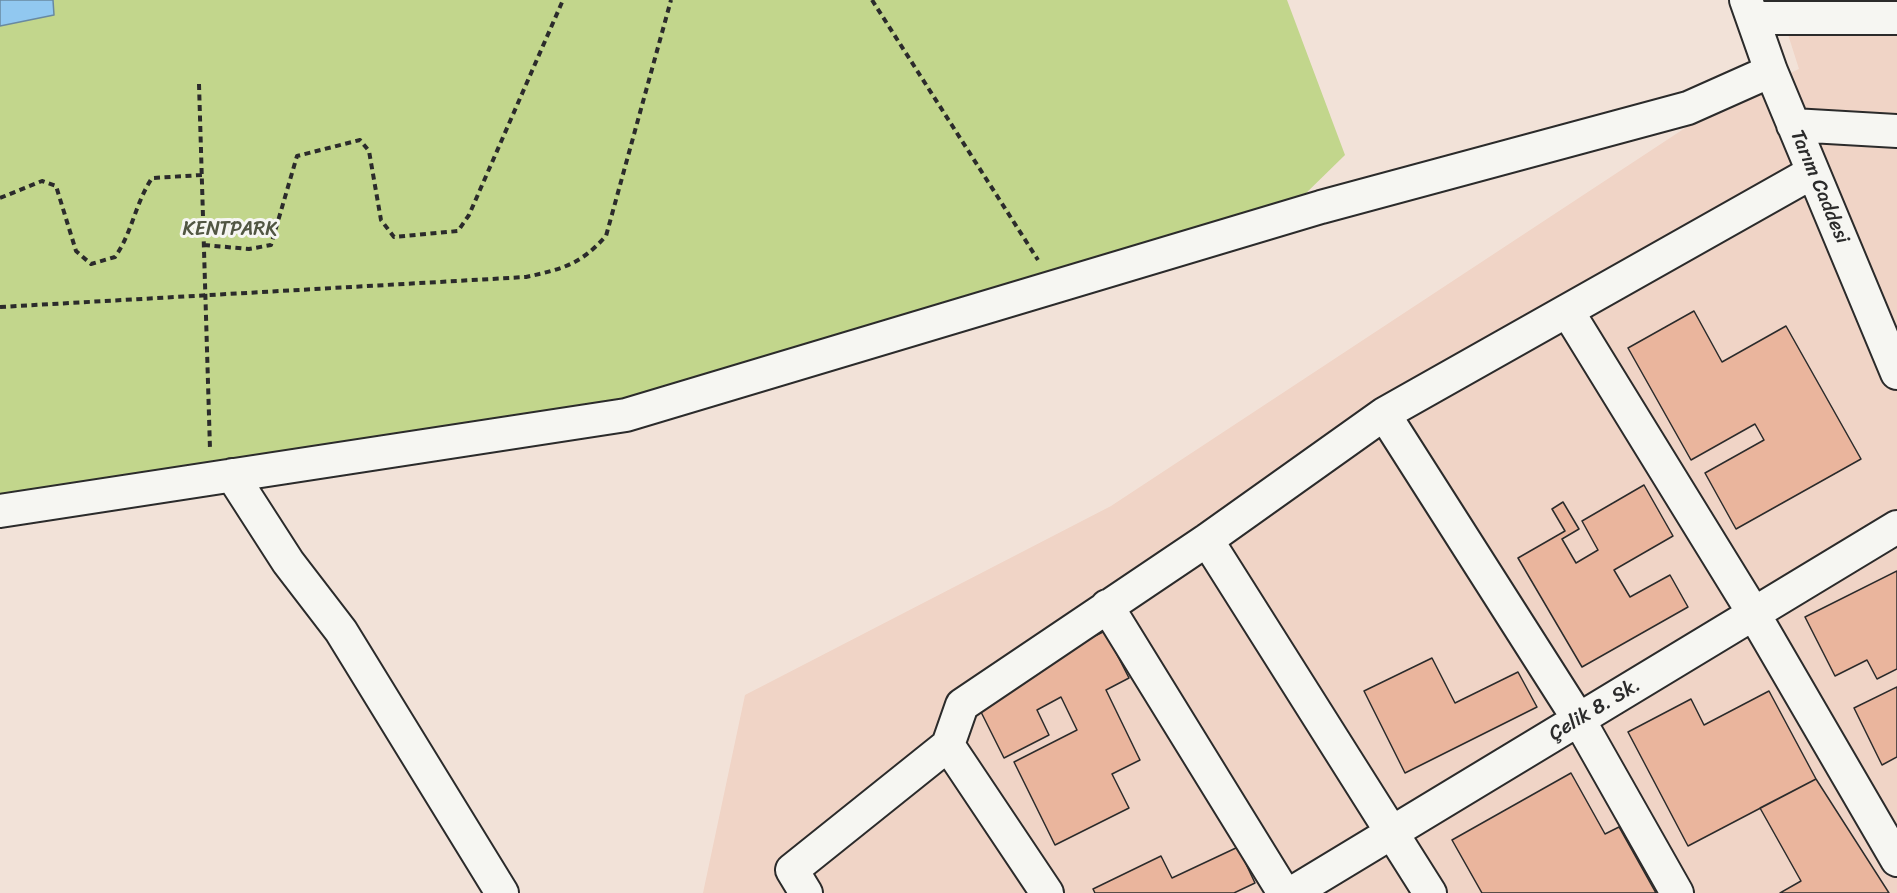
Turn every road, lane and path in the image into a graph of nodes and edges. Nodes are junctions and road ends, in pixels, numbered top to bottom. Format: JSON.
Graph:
{"nodes":[{"id":1,"x":563,"y":0,"type":"edge"},
{"id":2,"x":671,"y":0,"type":"edge"},
{"id":3,"x":872,"y":0,"type":"edge"},
{"id":4,"x":1749,"y":9,"type":"edge"},
{"id":5,"x":1897,"y":18,"type":"edge"},
{"id":6,"x":1771,"y":71,"type":"junction"},
{"id":7,"x":199,"y":84,"type":"dead end"},
{"id":8,"x":1793,"y":125,"type":"junction"},
{"id":9,"x":1897,"y":131,"type":"edge"},
{"id":10,"x":1813,"y":172,"type":"junction"},
{"id":11,"x":202,"y":175,"type":"junction"},
{"id":12,"x":0,"y":198,"type":"edge"},
{"id":13,"x":204,"y":245,"type":"junction"},
{"id":14,"x":1054,"y":286,"type":"junction"},
{"id":15,"x":206,"y":296,"type":"junction"},
{"id":16,"x":0,"y":307,"type":"edge"},
{"id":17,"x":1569,"y":312,"type":"junction"},
{"id":18,"x":1897,"y":373,"type":"edge"},
{"id":19,"x":1384,"y":414,"type":"junction"},
{"id":20,"x":221,"y":477,"type":"junction"},
{"id":21,"x":0,"y":510,"type":"edge"},
{"id":22,"x":1897,"y":527,"type":"edge"},
{"id":23,"x":1207,"y":540,"type":"junction"},
{"id":24,"x":1107,"y":606,"type":"junction"},
{"id":25,"x":1754,"y":614,"type":"junction"},
{"id":26,"x":1579,"y":720,"type":"junction"},
{"id":27,"x":948,"y":745,"type":"junction"},
{"id":28,"x":1393,"y":832,"type":"junction"},
{"id":29,"x":1897,"y":860,"type":"edge"},
{"id":30,"x":502,"y":893,"type":"edge"},
{"id":31,"x":806,"y":893,"type":"edge"},
{"id":32,"x":1047,"y":893,"type":"edge"},
{"id":33,"x":1284,"y":893,"type":"edge"},
{"id":34,"x":1292,"y":893,"type":"edge"},
{"id":35,"x":1430,"y":893,"type":"edge"},
{"id":36,"x":1677,"y":893,"type":"edge"}],
"edges":[{"from":1,"to":13,"type":"path"},
{"from":2,"to":15,"type":"path"},
{"from":3,"to":14,"type":"path"},
{"from":4,"to":5,"type":"street"},
{"from":4,"to":6,"type":"street","name":"Tarım Caddesi"},
{"from":6,"to":8,"type":"street","name":"Tarım Caddesi"},
{"from":6,"to":14,"type":"street"},
{"from":7,"to":11,"type":"path"},
{"from":8,"to":9,"type":"street"},
{"from":8,"to":10,"type":"street","name":"Tarım Caddesi"},
{"from":10,"to":17,"type":"street"},
{"from":10,"to":18,"type":"street","name":"Tarım Caddesi"},
{"from":11,"to":12,"type":"path"},
{"from":11,"to":13,"type":"path"},
{"from":13,"to":15,"type":"path"},
{"from":14,"to":20,"type":"street"},
{"from":15,"to":16,"type":"path"},
{"from":15,"to":20,"type":"path"},
{"from":17,"to":19,"type":"street"},
{"from":17,"to":25,"type":"street"},
{"from":19,"to":23,"type":"street"},
{"from":19,"to":26,"type":"street"},
{"from":20,"to":21,"type":"street"},
{"from":20,"to":30,"type":"street"},
{"from":22,"to":25,"type":"street","name":"Çelik 8. Sk."},
{"from":23,"to":24,"type":"street"},
{"from":23,"to":28,"type":"street"},
{"from":24,"to":27,"type":"street"},
{"from":24,"to":33,"type":"street"},
{"from":25,"to":26,"type":"street","name":"Çelik 8. Sk."},
{"from":25,"to":29,"type":"street"},
{"from":26,"to":28,"type":"street","name":"Çelik 8. Sk."},
{"from":26,"to":36,"type":"street"},
{"from":27,"to":31,"type":"street"},
{"from":27,"to":32,"type":"street"},
{"from":28,"to":34,"type":"street","name":"Çelik 8. Sk."},
{"from":28,"to":35,"type":"street"}]}
